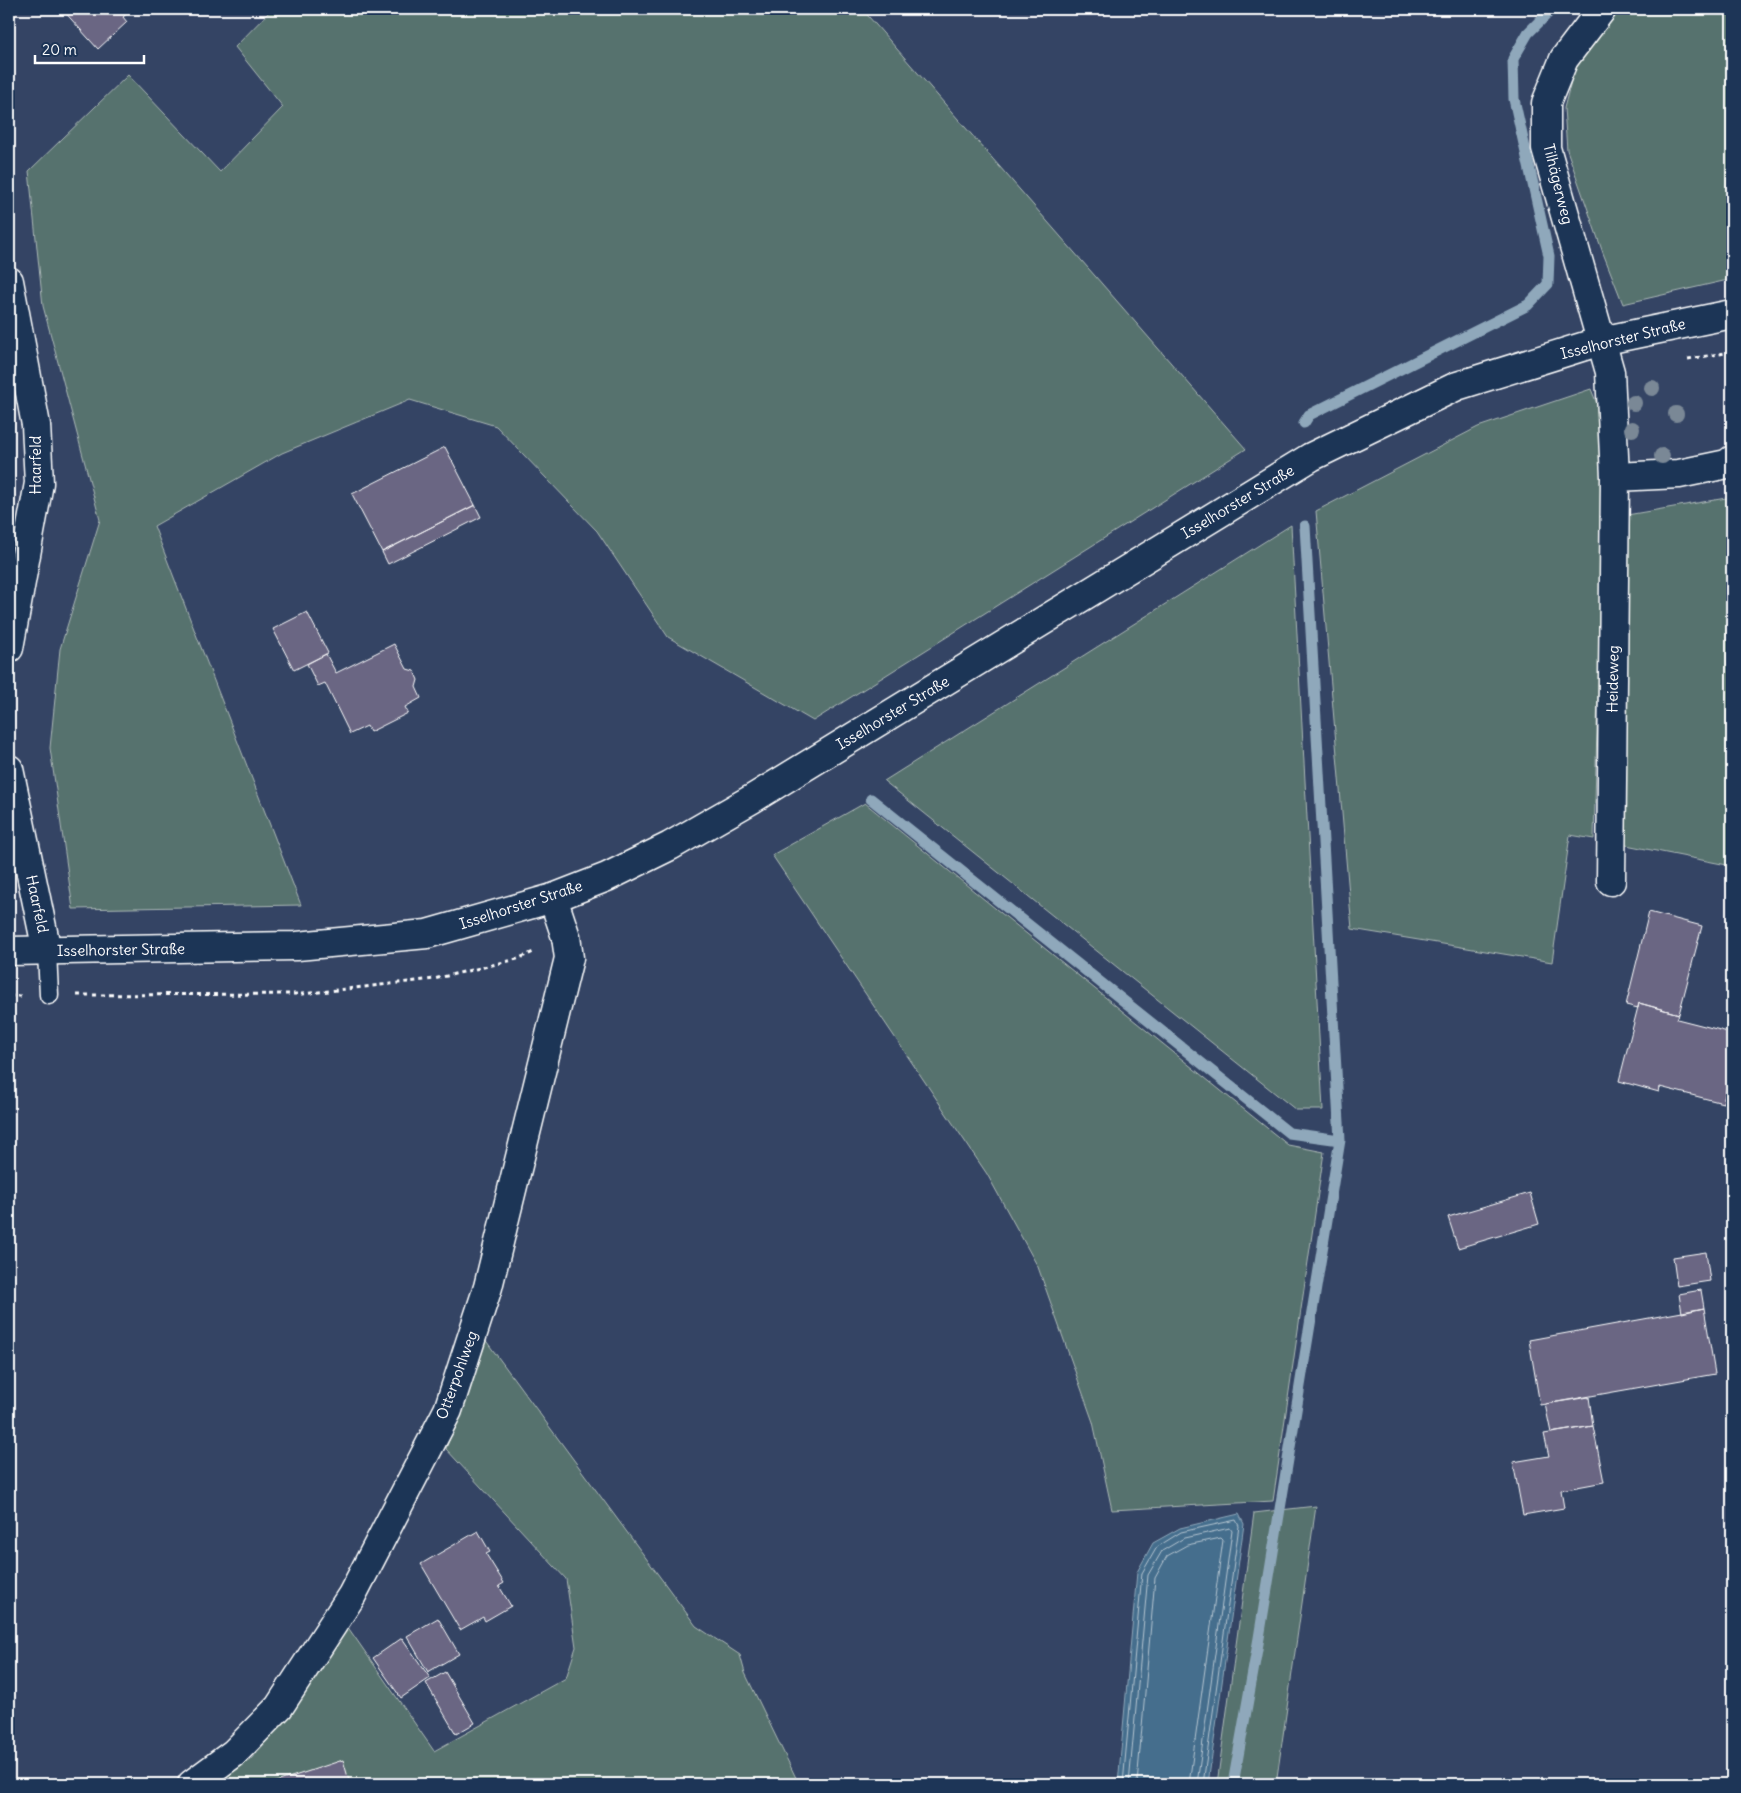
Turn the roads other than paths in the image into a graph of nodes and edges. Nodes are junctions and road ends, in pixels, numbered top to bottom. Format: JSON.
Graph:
{"nodes":[{"id":1,"x":1602,"y":9,"type":"edge"},
{"id":2,"x":9,"y":281,"type":"edge"},
{"id":3,"x":1732,"y":314,"type":"edge"},
{"id":4,"x":1601,"y":341,"type":"junction"},
{"id":5,"x":1732,"y":460,"type":"edge"},
{"id":6,"x":1614,"y":477,"type":"junction"},
{"id":7,"x":9,"y":648,"type":"edge"},
{"id":8,"x":9,"y":769,"type":"edge"},
{"id":9,"x":1611,"y":881,"type":"dead end"},
{"id":10,"x":553,"y":898,"type":"junction"},
{"id":11,"x":9,"y":951,"type":"edge"},
{"id":12,"x":47,"y":951,"type":"junction"},
{"id":13,"x":49,"y":995,"type":"dead end"},
{"id":14,"x":192,"y":1784,"type":"edge"}],
"edges":[{"from":1,"to":4,"type":"street","name":"Tilhägerweg"},
{"from":2,"to":7,"type":"street","name":"Haarfeld"},
{"from":3,"to":4,"type":"street","name":"Isselhorster Straße"},
{"from":4,"to":6,"type":"street","name":"Heideweg"},
{"from":4,"to":10,"type":"street","name":"Isselhorster Straße"},
{"from":5,"to":6,"type":"street"},
{"from":6,"to":9,"type":"street","name":"Heideweg"},
{"from":8,"to":12,"type":"street","name":"Haarfeld"},
{"from":10,"to":12,"type":"street","name":"Isselhorster Straße"},
{"from":10,"to":14,"type":"street","name":"Otterpohlweg"},
{"from":11,"to":12,"type":"street","name":"Isselhorster Straße"},
{"from":12,"to":13,"type":"lane"}]}
